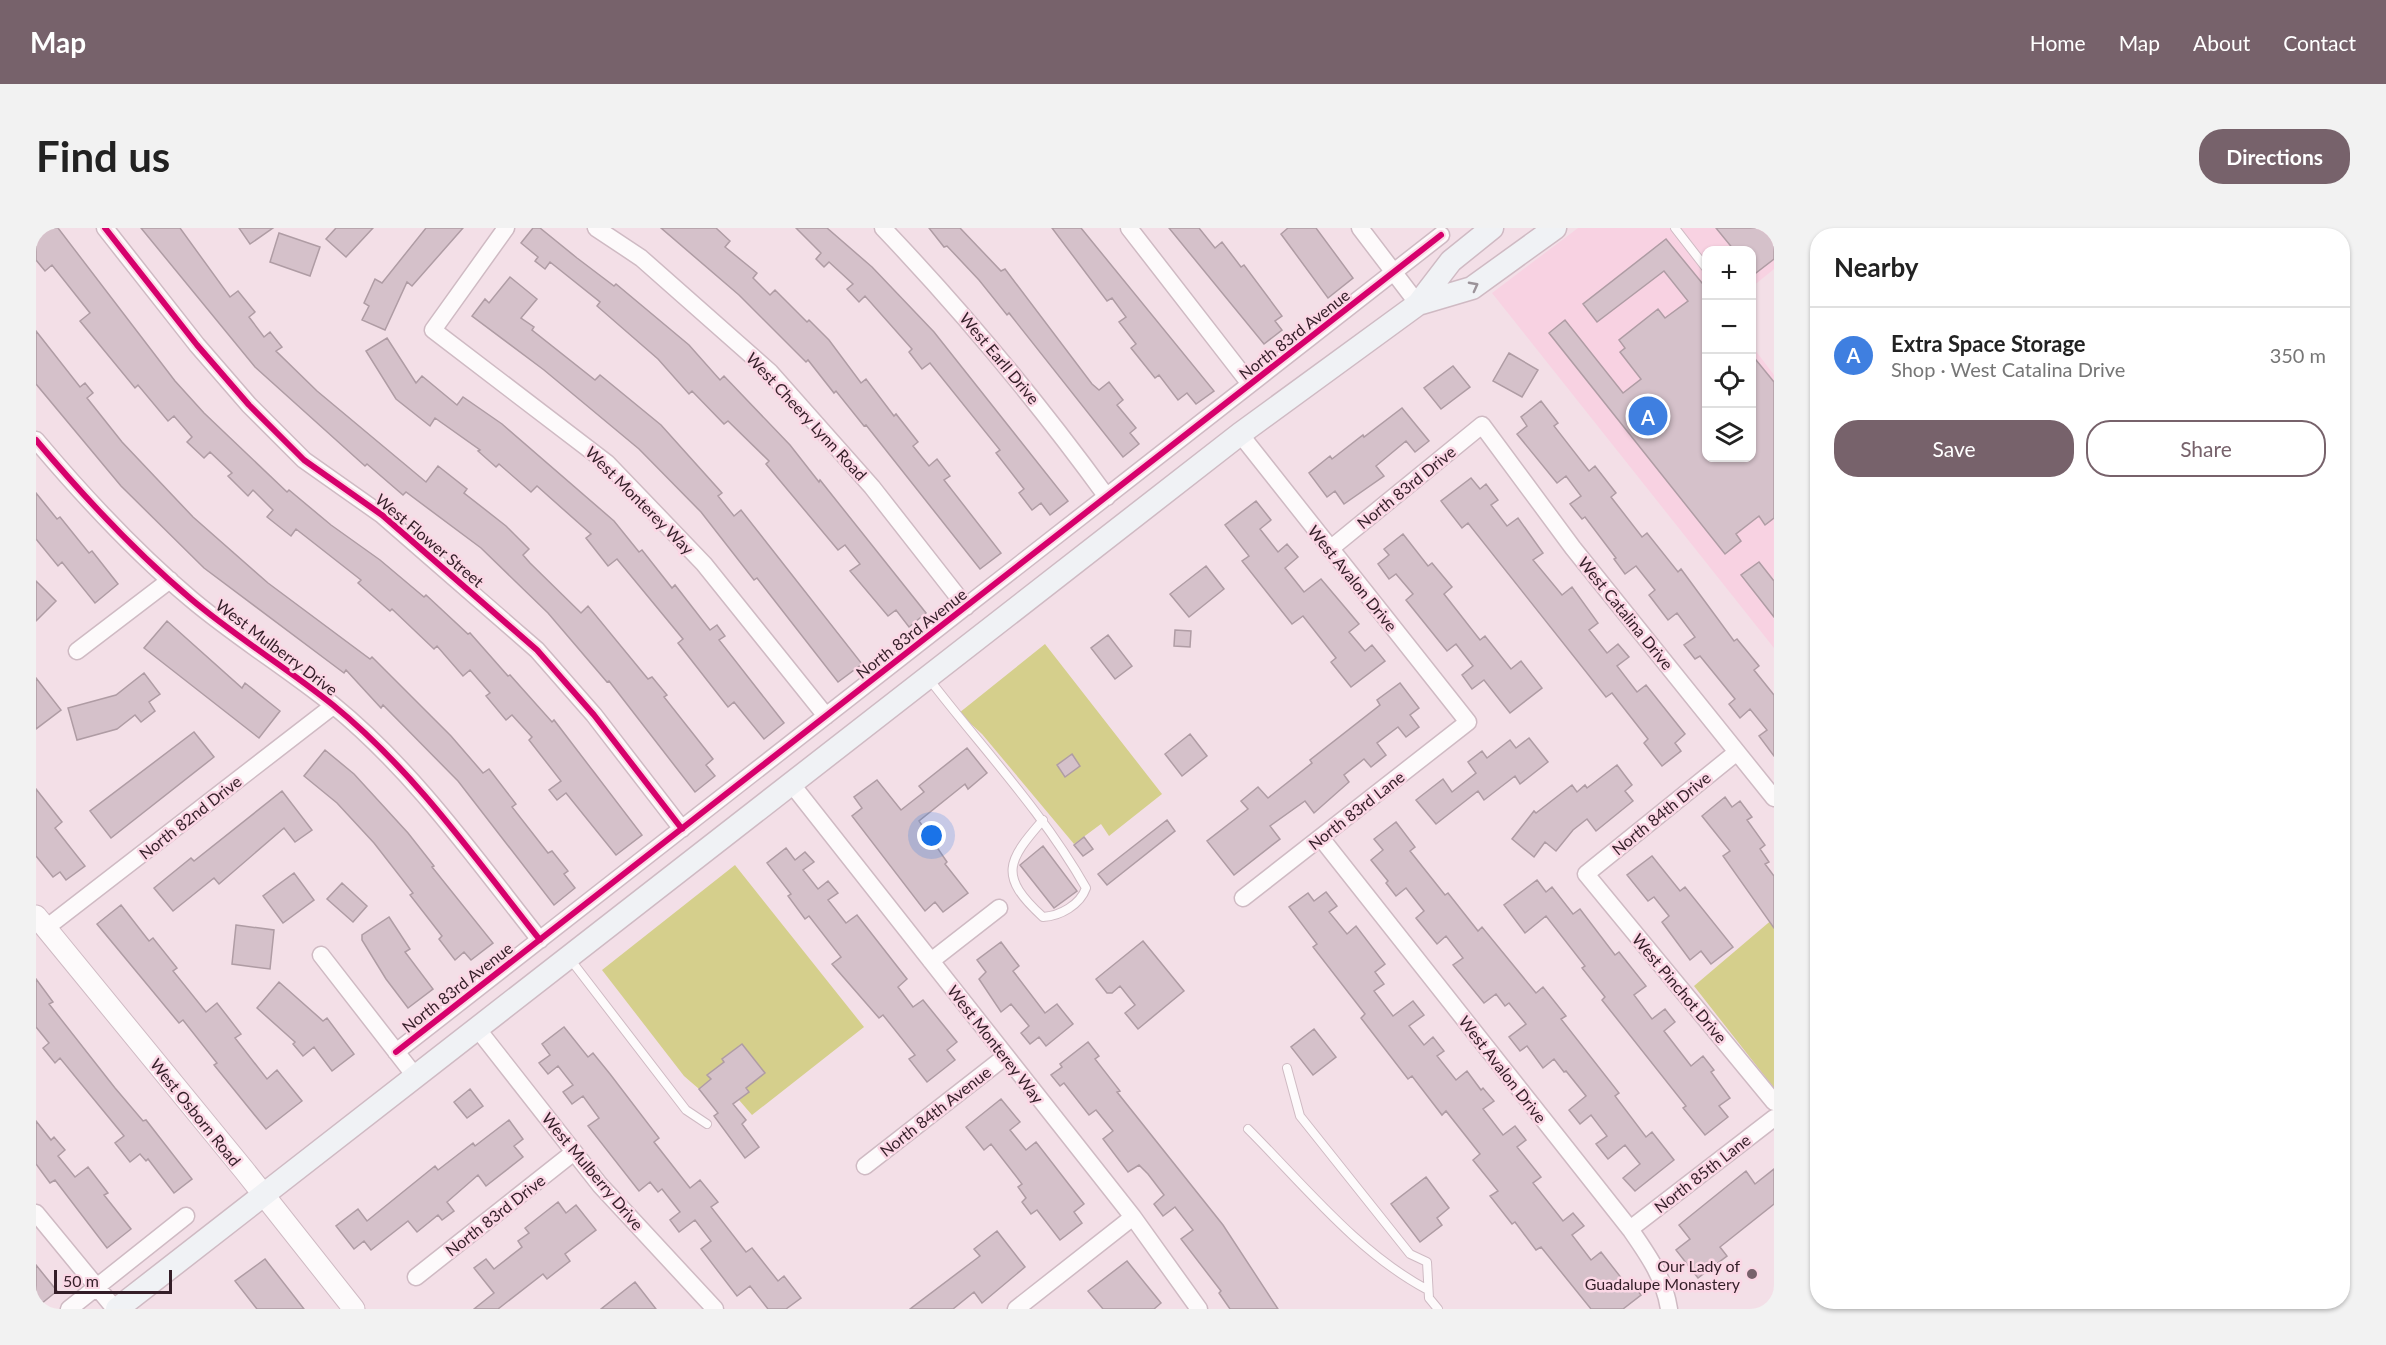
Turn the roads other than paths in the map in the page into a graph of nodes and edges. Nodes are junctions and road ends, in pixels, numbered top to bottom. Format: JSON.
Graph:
{"nodes":[{"id":1,"x":105,"y":228,"type":"edge"},
{"id":2,"x":506,"y":228,"type":"edge"},
{"id":3,"x":596,"y":228,"type":"edge"},
{"id":4,"x":883,"y":228,"type":"edge"},
{"id":5,"x":1129,"y":228,"type":"edge"},
{"id":6,"x":1360,"y":228,"type":"edge"},
{"id":7,"x":1555,"y":228,"type":"edge"},
{"id":8,"x":1675,"y":228,"type":"edge"},
{"id":9,"x":1486,"y":230,"type":"edge"},
{"id":10,"x":1442,"y":235,"type":"dead end"},
{"id":11,"x":1702,"y":262,"type":"edge"},
{"id":12,"x":1395,"y":272,"type":"junction"},
{"id":13,"x":1418,"y":304,"type":"junction"},
{"id":14,"x":1250,"y":384,"type":"junction"},
{"id":15,"x":1482,"y":425,"type":"joint"},
{"id":16,"x":1240,"y":434,"type":"junction"},
{"id":17,"x":36,"y":440,"type":"edge"},
{"id":18,"x":1107,"y":496,"type":"junction"},
{"id":19,"x":1330,"y":549,"type":"junction"},
{"id":20,"x":170,"y":580,"type":"junction"},
{"id":21,"x":966,"y":607,"type":"junction"},
{"id":22,"x":77,"y":651,"type":"dead end"},
{"id":23,"x":926,"y":676,"type":"junction"},
{"id":24,"x":333,"y":706,"type":"junction"},
{"id":25,"x":826,"y":716,"type":"junction"},
{"id":26,"x":1468,"y":722,"type":"joint"},
{"id":27,"x":1737,"y":752,"type":"junction"},
{"id":28,"x":790,"y":782,"type":"junction"},
{"id":29,"x":1774,"y":798,"type":"edge"},
{"id":30,"x":1043,"y":820,"type":"junction"},
{"id":31,"x":681,"y":829,"type":"junction"},
{"id":32,"x":1321,"y":838,"type":"junction"},
{"id":33,"x":1586,"y":874,"type":"joint"},
{"id":34,"x":1243,"y":898,"type":"dead end"},
{"id":35,"x":999,"y":908,"type":"dead end"},
{"id":36,"x":41,"y":922,"type":"edge"},
{"id":37,"x":540,"y":940,"type":"junction"},
{"id":38,"x":321,"y":955,"type":"dead end"},
{"id":39,"x":567,"y":956,"type":"junction"},
{"id":40,"x":931,"y":961,"type":"junction"},
{"id":41,"x":476,"y":1027,"type":"junction"},
{"id":42,"x":396,"y":1052,"type":"junction"},
{"id":43,"x":1006,"y":1056,"type":"junction"},
{"id":44,"x":1287,"y":1068,"type":"dead end"},
{"id":45,"x":415,"y":1076,"type":"junction"},
{"id":46,"x":1774,"y":1102,"type":"edge"},
{"id":47,"x":1774,"y":1118,"type":"edge"},
{"id":48,"x":707,"y":1124,"type":"dead end"},
{"id":49,"x":1248,"y":1130,"type":"dead end"},
{"id":50,"x":574,"y":1152,"type":"junction"},
{"id":51,"x":865,"y":1166,"type":"dead end"},
{"id":52,"x":264,"y":1195,"type":"junction"},
{"id":53,"x":36,"y":1213,"type":"edge"},
{"id":54,"x":186,"y":1216,"type":"dead end"},
{"id":55,"x":1133,"y":1217,"type":"junction"},
{"id":56,"x":1630,"y":1229,"type":"junction"},
{"id":57,"x":416,"y":1277,"type":"dead end"},
{"id":58,"x":98,"y":1286,"type":"junction"},
{"id":59,"x":1428,"y":1290,"type":"junction"},
{"id":60,"x":69,"y":1309,"type":"edge"},
{"id":61,"x":116,"y":1309,"type":"edge"},
{"id":62,"x":354,"y":1309,"type":"edge"},
{"id":63,"x":715,"y":1309,"type":"edge"},
{"id":64,"x":1016,"y":1309,"type":"edge"},
{"id":65,"x":1199,"y":1309,"type":"edge"},
{"id":66,"x":1438,"y":1309,"type":"edge"},
{"id":67,"x":1669,"y":1309,"type":"edge"}],
"edges":[{"from":1,"to":31,"type":"street","name":"West Flower Street"},
{"from":2,"to":25,"type":"street","name":"West Monterey Way"},
{"from":3,"to":21,"type":"street","name":"West Cheery Lynn Road"},
{"from":4,"to":18,"type":"street","name":"West Earll Drive"},
{"from":5,"to":14,"type":"street"},
{"from":6,"to":12,"type":"street"},
{"from":13,"to":7,"type":"main road","one_way":true},
{"from":8,"to":11,"type":"lane"},
{"from":9,"to":13,"type":"main road"},
{"from":10,"to":12,"type":"street","name":"North 83rd Avenue"},
{"from":12,"to":13,"type":"street"},
{"from":12,"to":14,"type":"street","name":"North 83rd Avenue"},
{"from":13,"to":16,"type":"main road"},
{"from":14,"to":18,"type":"street","name":"North 83rd Avenue"},
{"from":15,"to":19,"type":"street","name":"North 83rd Drive"},
{"from":15,"to":27,"type":"street","name":"West Catalina Drive"},
{"from":16,"to":19,"type":"street","name":"West Avalon Drive"},
{"from":16,"to":23,"type":"main road"},
{"from":17,"to":20,"type":"street","name":"West Mulberry Drive"},
{"from":18,"to":21,"type":"street","name":"North 83rd Avenue"},
{"from":19,"to":26,"type":"street","name":"West Avalon Drive"},
{"from":20,"to":22,"type":"street"},
{"from":20,"to":24,"type":"street","name":"West Mulberry Drive"},
{"from":21,"to":25,"type":"street","name":"North 83rd Avenue"},
{"from":23,"to":28,"type":"main road"},
{"from":23,"to":30,"type":"lane"},
{"from":24,"to":36,"type":"street","name":"North 82nd Drive"},
{"from":24,"to":37,"type":"street","name":"West Mulberry Drive"},
{"from":25,"to":31,"type":"street","name":"North 83rd Avenue"},
{"from":26,"to":32,"type":"street","name":"North 83rd Lane"},
{"from":27,"to":29,"type":"street","name":"West Catalina Drive"},
{"from":27,"to":33,"type":"street","name":"North 84th Drive"},
{"from":28,"to":39,"type":"main road"},
{"from":28,"to":40,"type":"street","name":"West Monterey Way"},
{"from":30,"to":30,"type":"lane"},
{"from":31,"to":37,"type":"street","name":"North 83rd Avenue"},
{"from":32,"to":34,"type":"street","name":"North 83rd Lane"},
{"from":32,"to":56,"type":"street","name":"West Avalon Drive"},
{"from":33,"to":46,"type":"street","name":"West Pinchot Drive"},
{"from":35,"to":40,"type":"street"},
{"from":36,"to":52,"type":"street","name":"West Osborn Road"},
{"from":37,"to":42,"type":"street","name":"North 83rd Avenue"},
{"from":38,"to":42,"type":"street"},
{"from":39,"to":41,"type":"main road"},
{"from":39,"to":48,"type":"lane"},
{"from":40,"to":43,"type":"street","name":"West Monterey Way"},
{"from":41,"to":45,"type":"main road"},
{"from":41,"to":50,"type":"street","name":"West Mulberry Drive"},
{"from":42,"to":45,"type":"street"},
{"from":43,"to":51,"type":"street","name":"North 84th Avenue"},
{"from":43,"to":55,"type":"street","name":"West Monterey Way"},
{"from":44,"to":59,"type":"lane"},
{"from":45,"to":52,"type":"main road"},
{"from":47,"to":56,"type":"street","name":"North 85th Lane"},
{"from":49,"to":59,"type":"lane"},
{"from":50,"to":57,"type":"street","name":"North 83rd Drive"},
{"from":50,"to":63,"type":"street","name":"West Mulberry Drive"},
{"from":52,"to":61,"type":"main road"},
{"from":52,"to":62,"type":"street","name":"West Osborn Road"},
{"from":53,"to":58,"type":"street"},
{"from":54,"to":58,"type":"street"},
{"from":55,"to":64,"type":"street"},
{"from":55,"to":65,"type":"street","name":"West Monterey Way"},
{"from":56,"to":67,"type":"street","name":"West Avalon Drive"},
{"from":58,"to":60,"type":"street"},
{"from":58,"to":61,"type":"street"},
{"from":59,"to":66,"type":"lane"}]}
